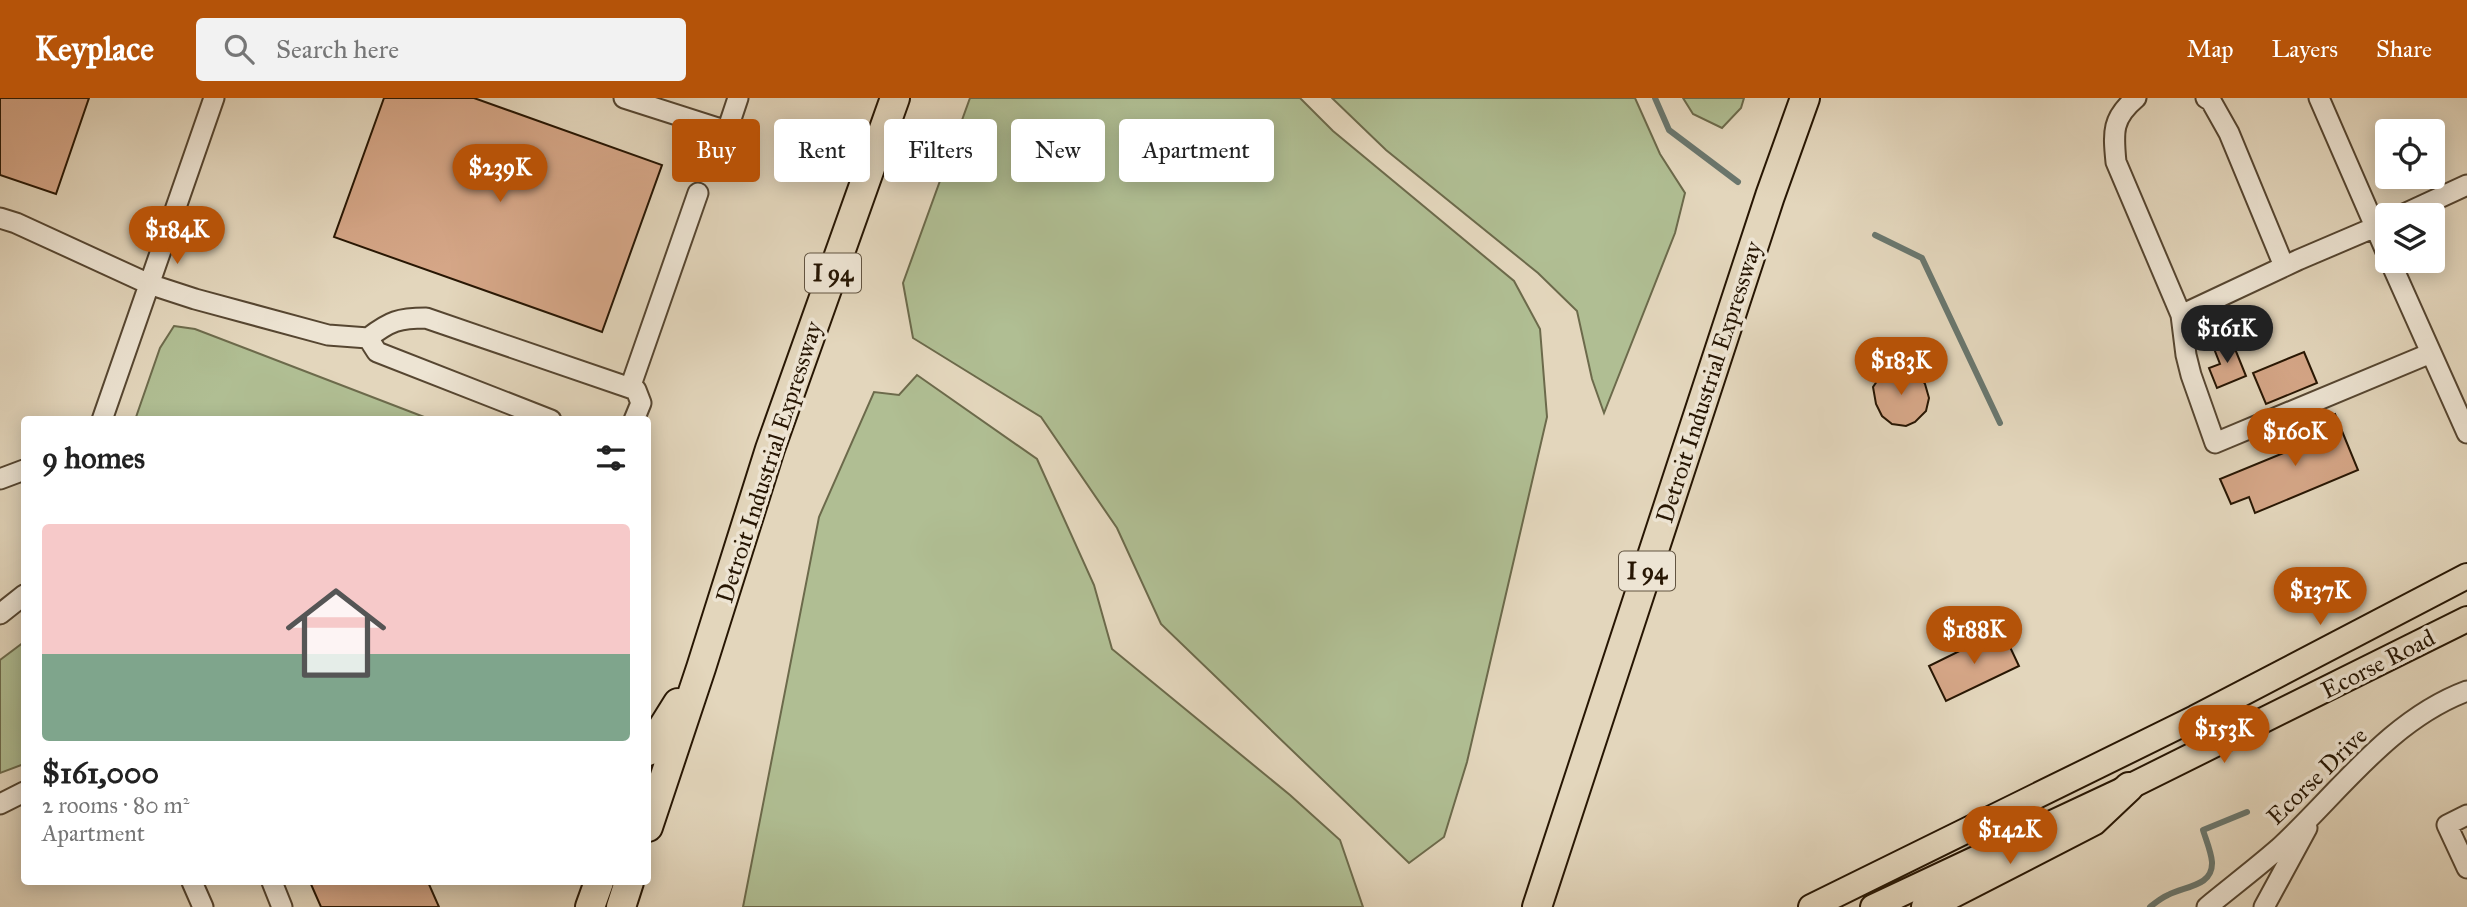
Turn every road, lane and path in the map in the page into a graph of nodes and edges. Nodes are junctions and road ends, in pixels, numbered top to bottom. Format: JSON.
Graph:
{"nodes":[{"id":1,"x":214,"y":98,"type":"edge"},
{"id":2,"x":624,"y":98,"type":"edge"},
{"id":3,"x":738,"y":98,"type":"edge"},
{"id":4,"x":895,"y":98,"type":"edge"},
{"id":5,"x":1805,"y":98,"type":"edge"},
{"id":6,"x":2136,"y":98,"type":"edge"},
{"id":7,"x":2206,"y":98,"type":"edge"},
{"id":8,"x":2319,"y":98,"type":"edge"},
{"id":9,"x":2467,"y":185,"type":"edge"},
{"id":10,"x":698,"y":193,"type":"dead end"},
{"id":11,"x":2428,"y":203,"type":"edge"},
{"id":12,"x":2375,"y":213,"type":"edge"},
{"id":13,"x":0,"y":218,"type":"edge"},
{"id":14,"x":2375,"y":228,"type":"edge"},
{"id":15,"x":2284,"y":266,"type":"junction"},
{"id":16,"x":2395,"y":273,"type":"edge"},
{"id":17,"x":149,"y":284,"type":"junction"},
{"id":18,"x":2181,"y":315,"type":"junction"},
{"id":19,"x":368,"y":338,"type":"junction"},
{"id":20,"x":2431,"y":353,"type":"junction"},
{"id":21,"x":630,"y":388,"type":"junction"},
{"id":22,"x":103,"y":416,"type":"edge"},
{"id":23,"x":541,"y":416,"type":"edge"},
{"id":24,"x":636,"y":416,"type":"edge"},
{"id":25,"x":2467,"y":433,"type":"edge"},
{"id":26,"x":21,"y":471,"type":"edge"},
{"id":27,"x":0,"y":479,"type":"edge"},
{"id":28,"x":2467,"y":576,"type":"edge"},
{"id":29,"x":21,"y":597,"type":"edge"},
{"id":30,"x":0,"y":614,"type":"edge"},
{"id":31,"x":2467,"y":619,"type":"edge"},
{"id":32,"x":701,"y":668,"type":"junction"},
{"id":33,"x":2467,"y":691,"type":"edge"},
{"id":34,"x":651,"y":746,"type":"edge"},
{"id":35,"x":2129,"y":787,"type":"junction"},
{"id":36,"x":21,"y":794,"type":"edge"},
{"id":37,"x":0,"y":804,"type":"edge"},
{"id":38,"x":2316,"y":810,"type":"junction"},
{"id":39,"x":2467,"y":816,"type":"edge"},
{"id":40,"x":651,"y":818,"type":"edge"},
{"id":41,"x":2467,"y":868,"type":"edge"},
{"id":42,"x":193,"y":885,"type":"edge"},
{"id":43,"x":273,"y":885,"type":"edge"},
{"id":44,"x":598,"y":885,"type":"edge"},
{"id":45,"x":628,"y":885,"type":"edge"},
{"id":46,"x":203,"y":907,"type":"edge"},
{"id":47,"x":282,"y":907,"type":"edge"},
{"id":48,"x":590,"y":907,"type":"edge"},
{"id":49,"x":621,"y":907,"type":"edge"},
{"id":50,"x":1537,"y":907,"type":"edge"},
{"id":51,"x":1811,"y":907,"type":"edge"},
{"id":52,"x":1873,"y":907,"type":"edge"},
{"id":53,"x":1926,"y":907,"type":"edge"},
{"id":54,"x":2207,"y":907,"type":"edge"},
{"id":55,"x":2264,"y":907,"type":"edge"}],
"edges":[{"from":1,"to":17,"type":"street"},
{"from":2,"to":3,"type":"street"},
{"from":4,"to":32,"type":"highway","name":"Detroit Industrial Expressway","number":"I 94"},
{"from":5,"to":50,"type":"highway","name":"Detroit Industrial Expressway","number":"I 94"},
{"from":6,"to":18,"type":"street"},
{"from":7,"to":15,"type":"street"},
{"from":8,"to":12,"type":"street"},
{"from":9,"to":11,"type":"street"},
{"from":10,"to":21,"type":"street"},
{"from":13,"to":17,"type":"street"},
{"from":14,"to":15,"type":"street"},
{"from":15,"to":18,"type":"street"},
{"from":16,"to":20,"type":"street"},
{"from":17,"to":19,"type":"street"},
{"from":17,"to":22,"type":"street"},
{"from":18,"to":20,"type":"street"},
{"from":19,"to":21,"type":"street"},
{"from":19,"to":23,"type":"street"},
{"from":20,"to":25,"type":"street"},
{"from":21,"to":24,"type":"street"},
{"from":26,"to":27,"type":"street"},
{"from":28,"to":51,"type":"main road","name":"Ecorse Road"},
{"from":29,"to":30,"type":"street"},
{"from":31,"to":35,"type":"main road","name":"Ecorse Road"},
{"from":32,"to":34,"type":"highway"},
{"from":32,"to":40,"type":"highway","name":"Detroit Industrial Expressway","number":"I 94"},
{"from":33,"to":38,"type":"street","name":"Ecorse Drive"},
{"from":35,"to":52,"type":"main road","name":"Ecorse Road"},
{"from":35,"to":53,"type":"highway"},
{"from":36,"to":37,"type":"street"},
{"from":38,"to":54,"type":"street","name":"Ecorse Drive"},
{"from":38,"to":55,"type":"street"},
{"from":39,"to":41,"type":"street"},
{"from":42,"to":46,"type":"street"},
{"from":43,"to":47,"type":"street"},
{"from":44,"to":48,"type":"highway"},
{"from":45,"to":49,"type":"highway"}]}
